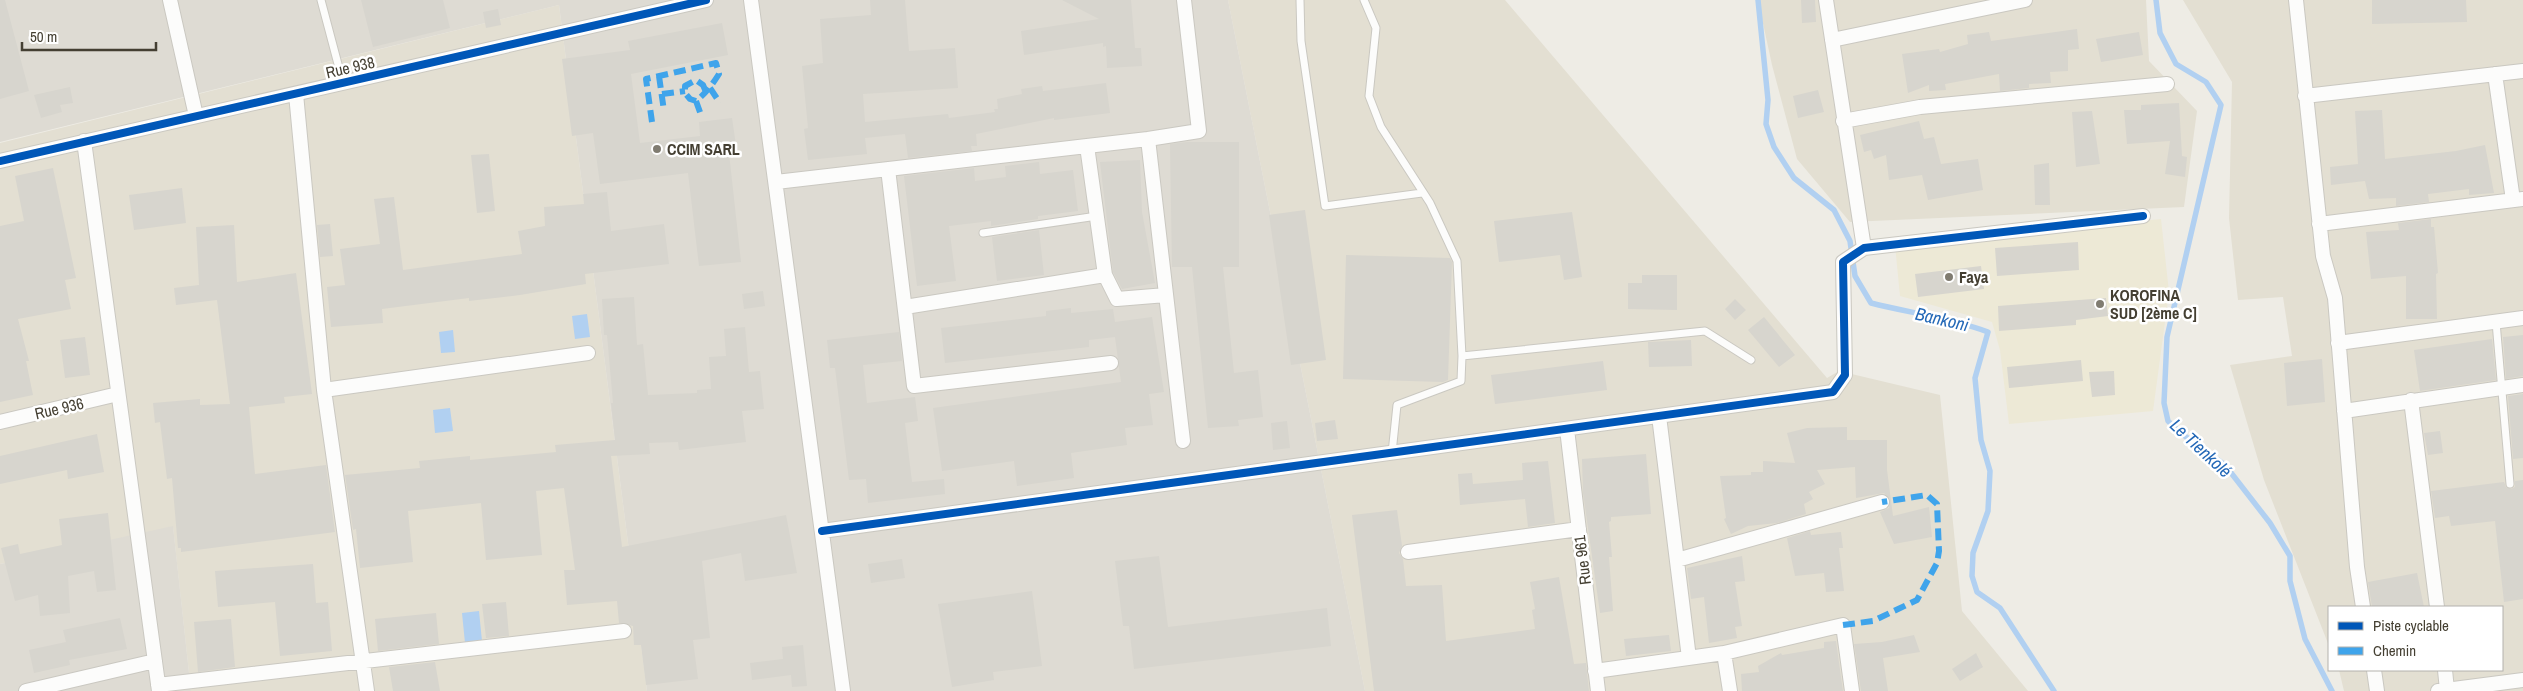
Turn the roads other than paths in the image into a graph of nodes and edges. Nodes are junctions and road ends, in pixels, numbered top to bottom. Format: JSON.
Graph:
{"nodes":[{"id":1,"x":170,"y":0,"type":"edge"},
{"id":2,"x":321,"y":0,"type":"edge"},
{"id":3,"x":706,"y":0,"type":"edge"},
{"id":4,"x":752,"y":0,"type":"edge"},
{"id":5,"x":1184,"y":0,"type":"edge"},
{"id":6,"x":1300,"y":0,"type":"edge"},
{"id":7,"x":1364,"y":0,"type":"edge"},
{"id":8,"x":1826,"y":0,"type":"edge"},
{"id":9,"x":2026,"y":0,"type":"edge"},
{"id":10,"x":2296,"y":0,"type":"edge"},
{"id":11,"x":1832,"y":40,"type":"junction"},
{"id":12,"x":2523,"y":71,"type":"edge"},
{"id":13,"x":2495,"y":74,"type":"junction"},
{"id":14,"x":343,"y":83,"type":"junction"},
{"id":15,"x":2167,"y":84,"type":"dead end"},
{"id":16,"x":296,"y":94,"type":"junction"},
{"id":17,"x":2305,"y":96,"type":"junction"},
{"id":18,"x":196,"y":116,"type":"junction"},
{"id":19,"x":1843,"y":121,"type":"junction"},
{"id":20,"x":1148,"y":139,"type":"junction"},
{"id":21,"x":84,"y":141,"type":"junction"},
{"id":22,"x":1087,"y":146,"type":"junction"},
{"id":23,"x":0,"y":161,"type":"edge"},
{"id":24,"x":888,"y":169,"type":"junction"},
{"id":25,"x":776,"y":182,"type":"junction"},
{"id":26,"x":1422,"y":193,"type":"junction"},
{"id":27,"x":2518,"y":200,"type":"edge"},
{"id":28,"x":1097,"y":216,"type":"junction"},
{"id":29,"x":2143,"y":216,"type":"dead end"},
{"id":30,"x":2320,"y":224,"type":"junction"},
{"id":31,"x":983,"y":233,"type":"dead end"},
{"id":32,"x":1864,"y":248,"type":"junction"},
{"id":33,"x":1105,"y":275,"type":"junction"},
{"id":34,"x":1166,"y":295,"type":"junction"},
{"id":35,"x":905,"y":307,"type":"junction"},
{"id":36,"x":2523,"y":318,"type":"edge"},
{"id":37,"x":2496,"y":322,"type":"junction"},
{"id":38,"x":2338,"y":343,"type":"junction"},
{"id":39,"x":588,"y":352,"type":"dead end"},
{"id":40,"x":1462,"y":356,"type":"junction"},
{"id":41,"x":1751,"y":360,"type":"dead end"},
{"id":42,"x":1111,"y":363,"type":"dead end"},
{"id":43,"x":2523,"y":384,"type":"edge"},
{"id":44,"x":2501,"y":386,"type":"junction"},
{"id":45,"x":324,"y":390,"type":"junction"},
{"id":46,"x":118,"y":394,"type":"junction"},
{"id":47,"x":2410,"y":400,"type":"junction"},
{"id":48,"x":2344,"y":411,"type":"junction"},
{"id":49,"x":1659,"y":416,"type":"junction"},
{"id":50,"x":0,"y":422,"type":"edge"},
{"id":51,"x":1567,"y":429,"type":"junction"},
{"id":52,"x":1183,"y":442,"type":"dead end"},
{"id":53,"x":1392,"y":453,"type":"junction"},
{"id":54,"x":2510,"y":484,"type":"dead end"},
{"id":55,"x":1882,"y":502,"type":"dead end"},
{"id":56,"x":1579,"y":530,"type":"junction"},
{"id":57,"x":822,"y":531,"type":"junction"},
{"id":58,"x":1408,"y":552,"type":"dead end"},
{"id":59,"x":1677,"y":560,"type":"junction"},
{"id":60,"x":2363,"y":606,"type":"edge"},
{"id":61,"x":2437,"y":606,"type":"edge"},
{"id":62,"x":624,"y":631,"type":"dead end"},
{"id":63,"x":1724,"y":653,"type":"junction"},
{"id":64,"x":1689,"y":658,"type":"junction"},
{"id":65,"x":363,"y":661,"type":"junction"},
{"id":66,"x":154,"y":662,"type":"junction"},
{"id":67,"x":1595,"y":671,"type":"junction"},
{"id":68,"x":2374,"y":671,"type":"edge"},
{"id":69,"x":2445,"y":671,"type":"edge"},
{"id":70,"x":2523,"y":680,"type":"edge"},
{"id":71,"x":158,"y":688,"type":"edge"},
{"id":72,"x":2443,"y":690,"type":"edge"},
{"id":73,"x":26,"y":691,"type":"edge"},
{"id":74,"x":367,"y":691,"type":"edge"},
{"id":75,"x":843,"y":691,"type":"edge"},
{"id":76,"x":1598,"y":691,"type":"edge"},
{"id":77,"x":1730,"y":691,"type":"edge"},
{"id":78,"x":1852,"y":691,"type":"edge"},
{"id":79,"x":2377,"y":691,"type":"edge"}],
"edges":[{"from":1,"to":18,"type":"street"},
{"from":2,"to":14,"type":"lane"},
{"from":3,"to":14,"type":"street","name":"Rue 938"},
{"from":4,"to":25,"type":"street"},
{"from":5,"to":20,"type":"street"},
{"from":6,"to":26,"type":"lane"},
{"from":7,"to":26,"type":"lane"},
{"from":8,"to":11,"type":"street"},
{"from":9,"to":11,"type":"street"},
{"from":10,"to":17,"type":"street"},
{"from":11,"to":19,"type":"street"},
{"from":12,"to":13,"type":"street"},
{"from":13,"to":17,"type":"street"},
{"from":13,"to":27,"type":"street"},
{"from":14,"to":16,"type":"street","name":"Rue 938"},
{"from":15,"to":19,"type":"street"},
{"from":16,"to":18,"type":"street","name":"Rue 938"},
{"from":16,"to":45,"type":"street"},
{"from":17,"to":30,"type":"street"},
{"from":18,"to":21,"type":"street","name":"Rue 938"},
{"from":19,"to":32,"type":"street"},
{"from":20,"to":22,"type":"street"},
{"from":20,"to":34,"type":"street"},
{"from":21,"to":23,"type":"street","name":"Rue 938"},
{"from":21,"to":46,"type":"street"},
{"from":22,"to":24,"type":"street"},
{"from":22,"to":28,"type":"street"},
{"from":24,"to":25,"type":"street"},
{"from":24,"to":35,"type":"street"},
{"from":25,"to":57,"type":"street"},
{"from":26,"to":40,"type":"lane"},
{"from":27,"to":30,"type":"street"},
{"from":28,"to":31,"type":"lane"},
{"from":28,"to":33,"type":"street"},
{"from":29,"to":32,"type":"street"},
{"from":30,"to":38,"type":"street"},
{"from":32,"to":49,"type":"street"},
{"from":33,"to":34,"type":"street"},
{"from":33,"to":35,"type":"street"},
{"from":34,"to":52,"type":"street"},
{"from":35,"to":42,"type":"street"},
{"from":36,"to":37,"type":"street"},
{"from":37,"to":38,"type":"street"},
{"from":37,"to":44,"type":"lane"},
{"from":38,"to":48,"type":"street"},
{"from":39,"to":45,"type":"street"},
{"from":40,"to":41,"type":"lane"},
{"from":40,"to":53,"type":"lane"},
{"from":43,"to":44,"type":"street"},
{"from":44,"to":47,"type":"street"},
{"from":44,"to":54,"type":"lane"},
{"from":45,"to":65,"type":"street"},
{"from":46,"to":50,"type":"street","name":"Rue 936"},
{"from":46,"to":66,"type":"street"},
{"from":47,"to":48,"type":"street"},
{"from":47,"to":61,"type":"street"},
{"from":48,"to":60,"type":"street"},
{"from":49,"to":51,"type":"street"},
{"from":49,"to":59,"type":"street"},
{"from":51,"to":53,"type":"street"},
{"from":51,"to":56,"type":"street","name":"Rue 961"},
{"from":53,"to":57,"type":"street"},
{"from":55,"to":59,"type":"street"},
{"from":56,"to":58,"type":"street"},
{"from":56,"to":67,"type":"street","name":"Rue 961"},
{"from":57,"to":75,"type":"street"},
{"from":59,"to":64,"type":"street"},
{"from":62,"to":65,"type":"street"},
{"from":63,"to":64,"type":"street"},
{"from":63,"to":77,"type":"street"},
{"from":63,"to":78,"type":"street"},
{"from":64,"to":67,"type":"street"},
{"from":65,"to":71,"type":"street"},
{"from":65,"to":74,"type":"street"},
{"from":66,"to":71,"type":"street"},
{"from":66,"to":73,"type":"street"},
{"from":67,"to":76,"type":"street","name":"Rue 961"},
{"from":68,"to":79,"type":"street"},
{"from":69,"to":72,"type":"street"},
{"from":70,"to":72,"type":"street"}]}
